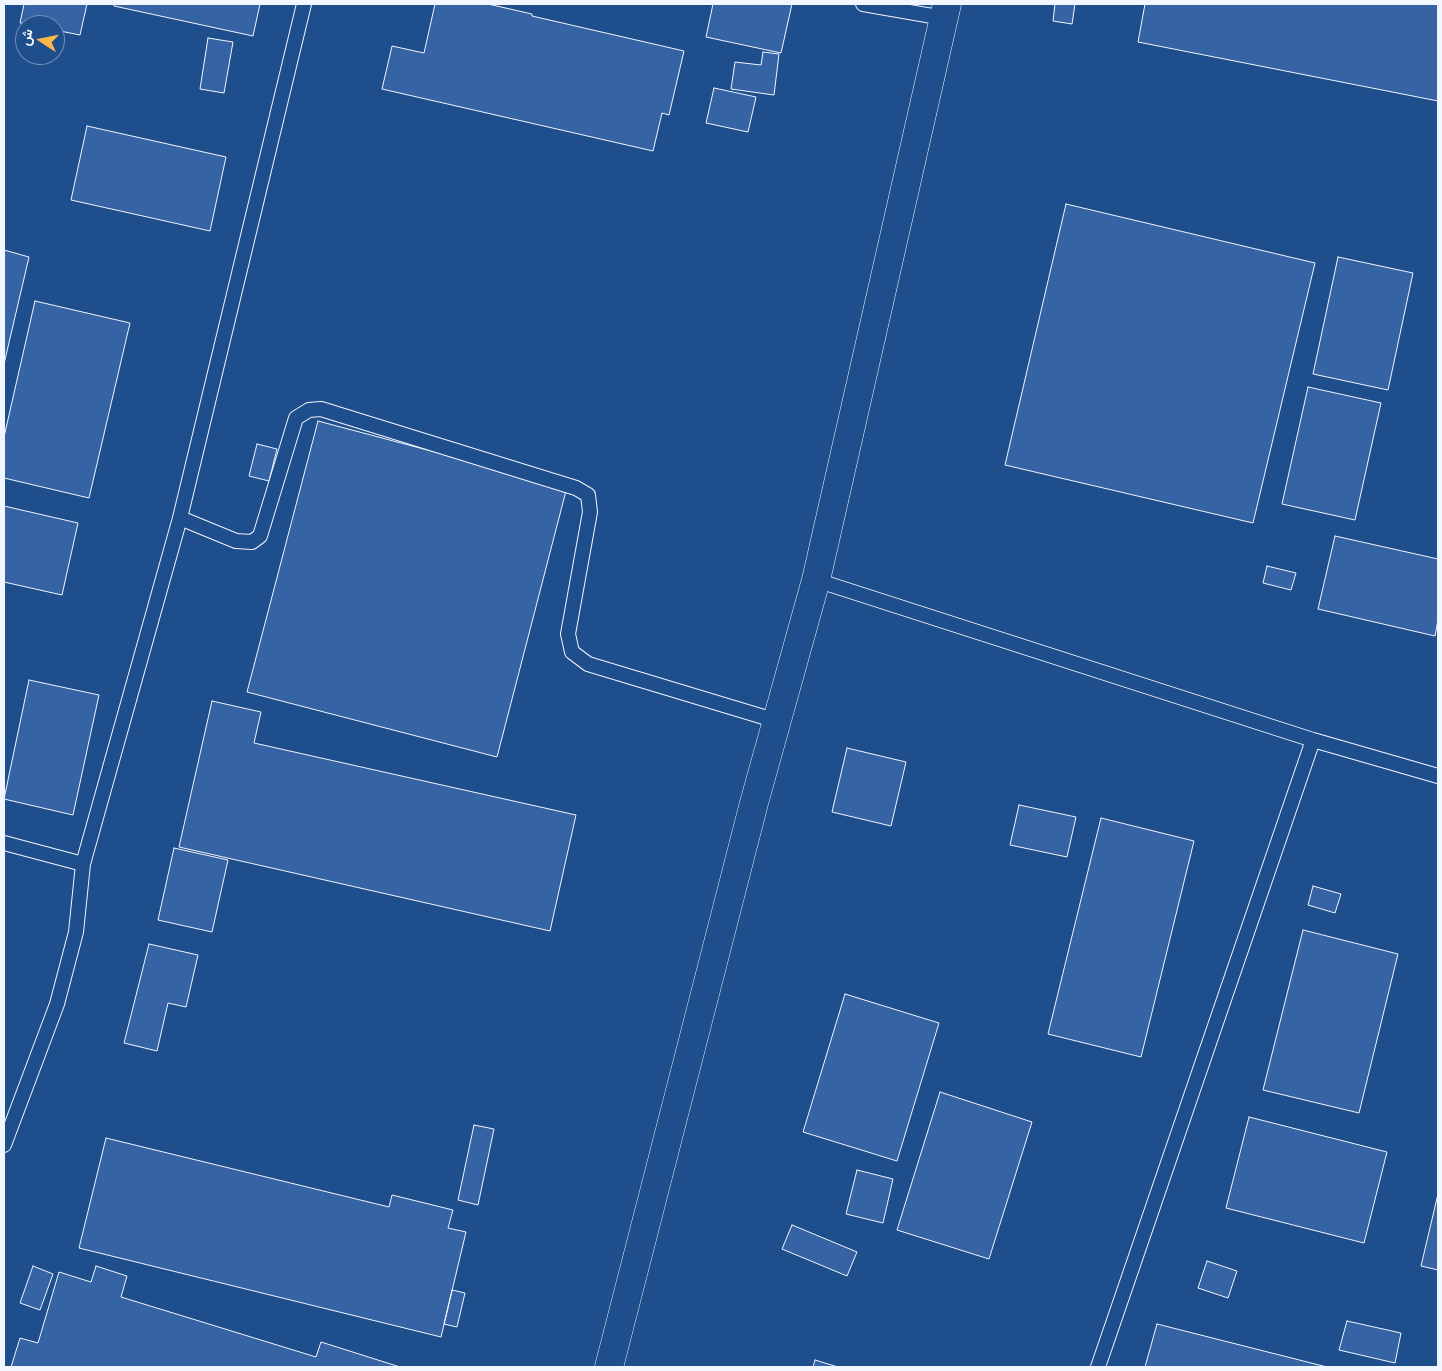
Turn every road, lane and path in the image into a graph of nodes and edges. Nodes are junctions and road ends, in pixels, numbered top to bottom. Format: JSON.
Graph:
{"nodes":[{"id":1,"x":304,"y":4,"type":"edge"},
{"id":2,"x":863,"y":4,"type":"edge"},
{"id":3,"x":945,"y":11,"type":"edge"},
{"id":4,"x":180,"y":518,"type":"junction"},
{"id":5,"x":816,"y":580,"type":"junction"},
{"id":6,"x":777,"y":721,"type":"junction"},
{"id":7,"x":1313,"y":740,"type":"junction"},
{"id":8,"x":1438,"y":776,"type":"edge"},
{"id":9,"x":4,"y":843,"type":"edge"},
{"id":10,"x":83,"y":864,"type":"junction"},
{"id":11,"x":4,"y":1145,"type":"edge"},
{"id":12,"x":608,"y":1367,"type":"edge"},
{"id":13,"x":1098,"y":1367,"type":"edge"}],
"edges":[{"from":1,"to":4,"type":"lane"},
{"from":2,"to":3,"type":"lane"},
{"from":3,"to":5,"type":"street"},
{"from":4,"to":6,"type":"lane"},
{"from":4,"to":10,"type":"lane"},
{"from":5,"to":6,"type":"street"},
{"from":5,"to":7,"type":"lane"},
{"from":6,"to":12,"type":"street"},
{"from":7,"to":8,"type":"lane"},
{"from":7,"to":13,"type":"lane"},
{"from":9,"to":10,"type":"lane"},
{"from":10,"to":11,"type":"lane"}]}
